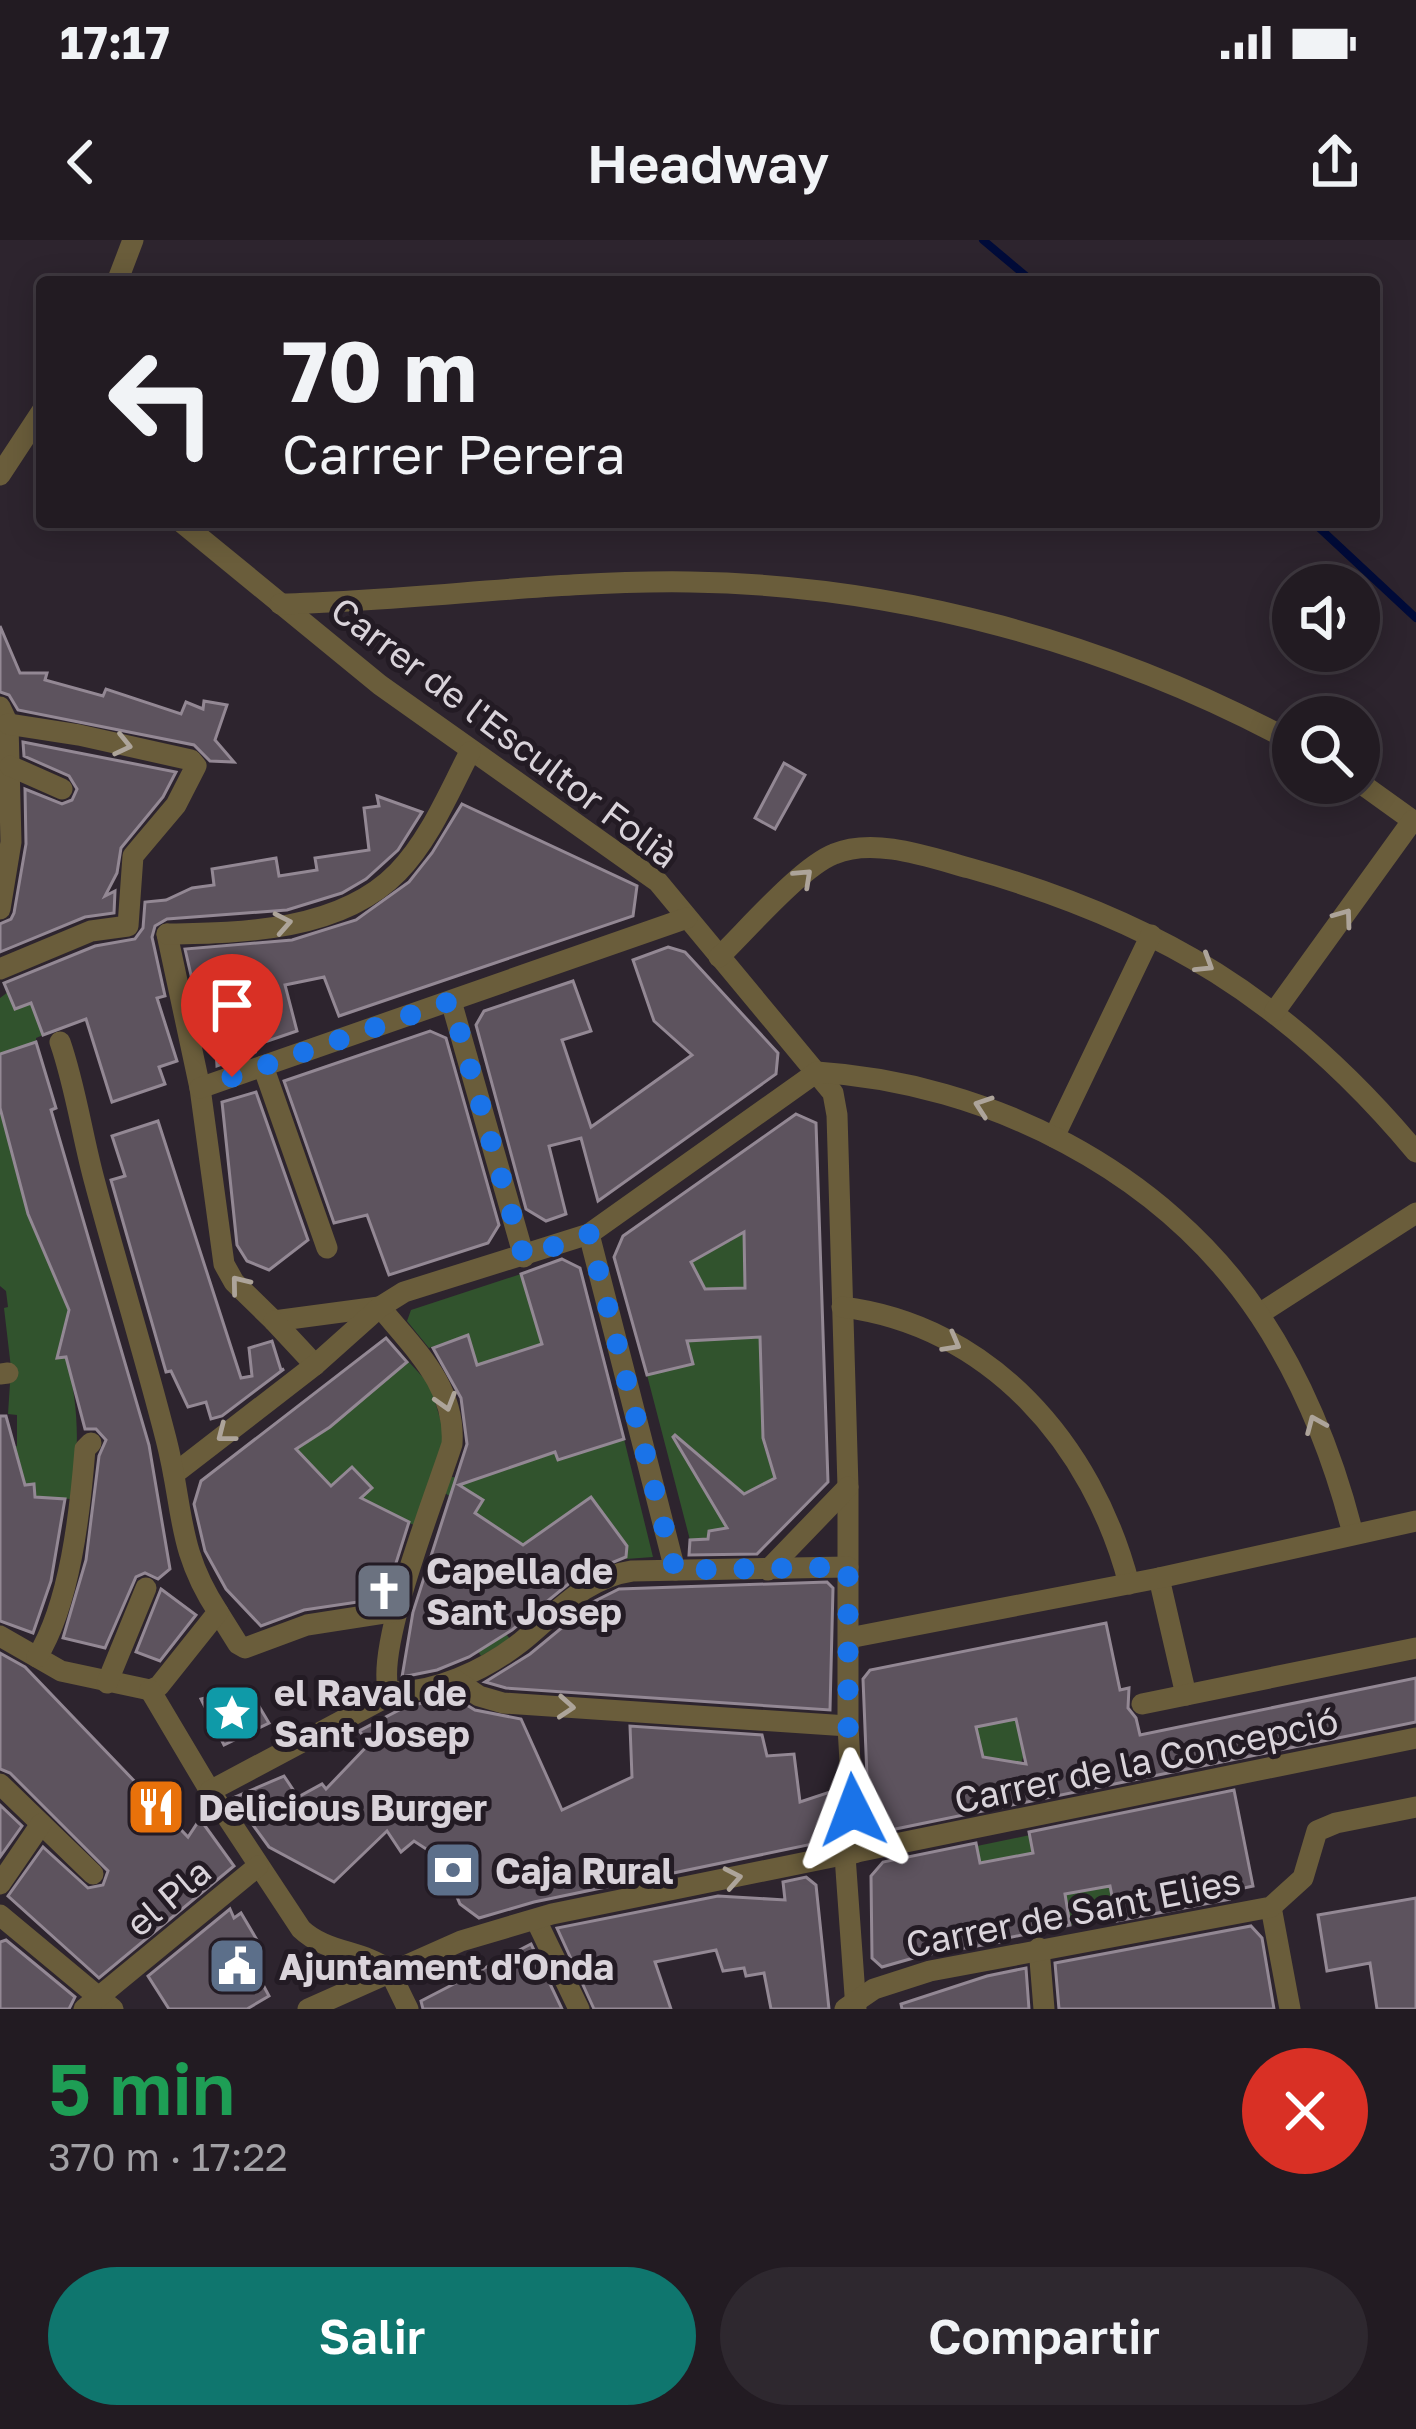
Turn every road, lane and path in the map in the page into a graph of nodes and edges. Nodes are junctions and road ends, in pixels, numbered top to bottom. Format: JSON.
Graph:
{"nodes":[{"id":1,"x":133,"y":240,"type":"edge"},
{"id":2,"x":119,"y":276,"type":"edge"},
{"id":3,"x":36,"y":421,"type":"edge"},
{"id":4,"x":0,"y":475,"type":"edge"},
{"id":5,"x":188,"y":528,"type":"edge"},
{"id":6,"x":280,"y":604,"type":"junction"},
{"id":7,"x":4,"y":716,"type":"edge"},
{"id":8,"x":1272,"y":732,"type":"edge"},
{"id":9,"x":470,"y":752,"type":"junction"},
{"id":10,"x":10,"y":766,"type":"junction"},
{"id":11,"x":62,"y":789,"type":"dead end"},
{"id":12,"x":1380,"y":797,"type":"edge"},
{"id":13,"x":1414,"y":822,"type":"edge"},
{"id":14,"x":0,"y":909,"type":"edge"},
{"id":15,"x":687,"y":918,"type":"junction"},
{"id":16,"x":128,"y":926,"type":"junction"},
{"id":17,"x":167,"y":934,"type":"junction"},
{"id":18,"x":1151,"y":935,"type":"junction"},
{"id":19,"x":719,"y":957,"type":"junction"},
{"id":20,"x":0,"y":969,"type":"edge"},
{"id":21,"x":451,"y":1001,"type":"junction"},
{"id":22,"x":1275,"y":1011,"type":"junction"},
{"id":23,"x":60,"y":1042,"type":"dead end"},
{"id":24,"x":263,"y":1066,"type":"junction"},
{"id":25,"x":817,"y":1072,"type":"junction"},
{"id":26,"x":200,"y":1088,"type":"junction"},
{"id":27,"x":1054,"y":1137,"type":"junction"},
{"id":28,"x":1416,"y":1152,"type":"edge"},
{"id":29,"x":1416,"y":1213,"type":"edge"},
{"id":30,"x":589,"y":1234,"type":"junction"},
{"id":31,"x":327,"y":1248,"type":"dead end"},
{"id":32,"x":524,"y":1257,"type":"junction"},
{"id":33,"x":380,"y":1307,"type":"junction"},
{"id":34,"x":842,"y":1307,"type":"junction"},
{"id":35,"x":1259,"y":1314,"type":"junction"},
{"id":36,"x":274,"y":1322,"type":"junction"},
{"id":37,"x":315,"y":1364,"type":"junction"},
{"id":38,"x":91,"y":1443,"type":"dead end"},
{"id":39,"x":174,"y":1474,"type":"junction"},
{"id":40,"x":848,"y":1487,"type":"junction"},
{"id":41,"x":1416,"y":1521,"type":"edge"},
{"id":42,"x":1353,"y":1534,"type":"junction"},
{"id":43,"x":848,"y":1567,"type":"junction"},
{"id":44,"x":675,"y":1570,"type":"junction"},
{"id":45,"x":767,"y":1570,"type":"junction"},
{"id":46,"x":1159,"y":1578,"type":"junction"},
{"id":47,"x":1129,"y":1584,"type":"junction"},
{"id":48,"x":146,"y":1588,"type":"dead end"},
{"id":49,"x":399,"y":1606,"type":"junction"},
{"id":50,"x":214,"y":1608,"type":"junction"},
{"id":51,"x":849,"y":1638,"type":"junction"},
{"id":52,"x":7,"y":1640,"type":"edge"},
{"id":53,"x":1416,"y":1648,"type":"edge"},
{"id":54,"x":37,"y":1657,"type":"junction"},
{"id":55,"x":455,"y":1680,"type":"junction"},
{"id":56,"x":107,"y":1683,"type":"junction"},
{"id":57,"x":150,"y":1690,"type":"junction"},
{"id":58,"x":399,"y":1692,"type":"junction"},
{"id":59,"x":1186,"y":1695,"type":"junction"},
{"id":60,"x":1142,"y":1705,"type":"dead end"},
{"id":61,"x":848,"y":1726,"type":"junction"},
{"id":62,"x":1416,"y":1738,"type":"edge"},
{"id":63,"x":0,"y":1784,"type":"edge"},
{"id":64,"x":214,"y":1799,"type":"junction"},
{"id":65,"x":1416,"y":1808,"type":"edge"},
{"id":66,"x":41,"y":1824,"type":"junction"},
{"id":67,"x":850,"y":1854,"type":"junction"},
{"id":68,"x":258,"y":1866,"type":"junction"},
{"id":69,"x":93,"y":1874,"type":"dead end"},
{"id":70,"x":0,"y":1883,"type":"edge"},
{"id":71,"x":1270,"y":1907,"type":"junction"},
{"id":72,"x":0,"y":1916,"type":"edge"},
{"id":73,"x":536,"y":1920,"type":"junction"},
{"id":74,"x":1039,"y":1948,"type":"junction"},
{"id":75,"x":389,"y":1970,"type":"junction"},
{"id":76,"x":98,"y":2006,"type":"edge"},
{"id":77,"x":852,"y":2007,"type":"edge"},
{"id":78,"x":308,"y":2009,"type":"edge"},
{"id":79,"x":408,"y":2009,"type":"edge"},
{"id":80,"x":579,"y":2009,"type":"edge"},
{"id":81,"x":1044,"y":2009,"type":"edge"},
{"id":82,"x":1290,"y":2009,"type":"edge"}],
"edges":[{"from":1,"to":2,"type":"street"},
{"from":3,"to":4,"type":"street"},
{"from":5,"to":6,"type":"street","name":"Carrer de l'Escultor Folià"},
{"from":6,"to":8,"type":"street"},
{"from":6,"to":9,"type":"street","name":"Carrer de l'Escultor Folià"},
{"from":7,"to":10,"type":"street"},
{"from":7,"to":16,"type":"street","one_way":true},
{"from":9,"to":15,"type":"street","name":"Carrer de l'Escultor Folià"},
{"from":17,"to":9,"type":"street","one_way":true},
{"from":10,"to":11,"type":"street"},
{"from":10,"to":14,"type":"street"},
{"from":12,"to":13,"type":"street"},
{"from":22,"to":13,"type":"street","one_way":true},
{"from":15,"to":19,"type":"street","name":"Carrer de l'Escultor Folià"},
{"from":15,"to":21,"type":"street"},
{"from":16,"to":17,"type":"street"},
{"from":16,"to":20,"type":"street"},
{"from":17,"to":26,"type":"street"},
{"from":19,"to":18,"type":"street","one_way":true},
{"from":18,"to":22,"type":"street","one_way":true},
{"from":18,"to":27,"type":"street"},
{"from":19,"to":25,"type":"street","name":"Carrer de l'Escultor Folià"},
{"from":21,"to":24,"type":"street"},
{"from":21,"to":32,"type":"street"},
{"from":22,"to":28,"type":"street"},
{"from":23,"to":39,"type":"street"},
{"from":24,"to":26,"type":"street"},
{"from":24,"to":31,"type":"street"},
{"from":27,"to":25,"type":"street","one_way":true},
{"from":25,"to":30,"type":"street"},
{"from":25,"to":34,"type":"street","name":"Carrer de l'Escultor Folià"},
{"from":36,"to":26,"type":"street","one_way":true},
{"from":27,"to":35,"type":"street"},
{"from":29,"to":35,"type":"street"},
{"from":30,"to":32,"type":"street"},
{"from":30,"to":44,"type":"street"},
{"from":32,"to":33,"type":"street"},
{"from":33,"to":36,"type":"street"},
{"from":33,"to":37,"type":"street"},
{"from":33,"to":49,"type":"street","one_way":true},
{"from":34,"to":40,"type":"street","name":"Carrer de l'Escultor Folià"},
{"from":34,"to":47,"type":"street","one_way":true},
{"from":42,"to":35,"type":"street","one_way":true},
{"from":36,"to":37,"type":"street"},
{"from":37,"to":39,"type":"street","one_way":true},
{"from":38,"to":54,"type":"street"},
{"from":39,"to":50,"type":"street"},
{"from":40,"to":43,"type":"street","name":"Carrer de l'Escultor Folià"},
{"from":40,"to":45,"type":"street"},
{"from":41,"to":42,"type":"street"},
{"from":42,"to":46,"type":"street"},
{"from":43,"to":45,"type":"street"},
{"from":43,"to":51,"type":"street","name":"Carrer de l'Escultor Folià"},
{"from":44,"to":45,"type":"street"},
{"from":44,"to":55,"type":"street"},
{"from":46,"to":47,"type":"street"},
{"from":46,"to":59,"type":"street"},
{"from":47,"to":51,"type":"street"},
{"from":48,"to":56,"type":"street"},
{"from":49,"to":50,"type":"street"},
{"from":49,"to":58,"type":"street"},
{"from":50,"to":57,"type":"street"},
{"from":51,"to":61,"type":"street","name":"Carrer de l'Escultor Folià"},
{"from":52,"to":54,"type":"street"},
{"from":53,"to":59,"type":"street"},
{"from":54,"to":56,"type":"street"},
{"from":55,"to":58,"type":"street"},
{"from":55,"to":61,"type":"street","one_way":true},
{"from":56,"to":57,"type":"street"},
{"from":57,"to":64,"type":"street"},
{"from":58,"to":64,"type":"street"},
{"from":59,"to":60,"type":"street"},
{"from":61,"to":67,"type":"street","name":"Carrer de l'Escultor Folià"},
{"from":62,"to":67,"type":"street","name":"Carrer de la Concepció"},
{"from":63,"to":66,"type":"street"},
{"from":64,"to":68,"type":"street"},
{"from":65,"to":71,"type":"street","name":"Carrer de Sant Elies"},
{"from":66,"to":69,"type":"street"},
{"from":66,"to":70,"type":"street"},
{"from":73,"to":67,"type":"street","name":"Carrer de la Concepció","one_way":true},
{"from":67,"to":77,"type":"street","name":"Carrer de l'Escultor Folià"},
{"from":68,"to":75,"type":"street","name":"el Pla"},
{"from":68,"to":76,"type":"street","name":"el Pla"},
{"from":71,"to":74,"type":"street","name":"Carrer de Sant Elies"},
{"from":71,"to":82,"type":"street"},
{"from":72,"to":76,"type":"street"},
{"from":73,"to":75,"type":"street"},
{"from":73,"to":80,"type":"street"},
{"from":74,"to":77,"type":"street","name":"Carrer de Sant Elies"},
{"from":74,"to":81,"type":"street"},
{"from":75,"to":78,"type":"street"},
{"from":75,"to":79,"type":"street"}]}
